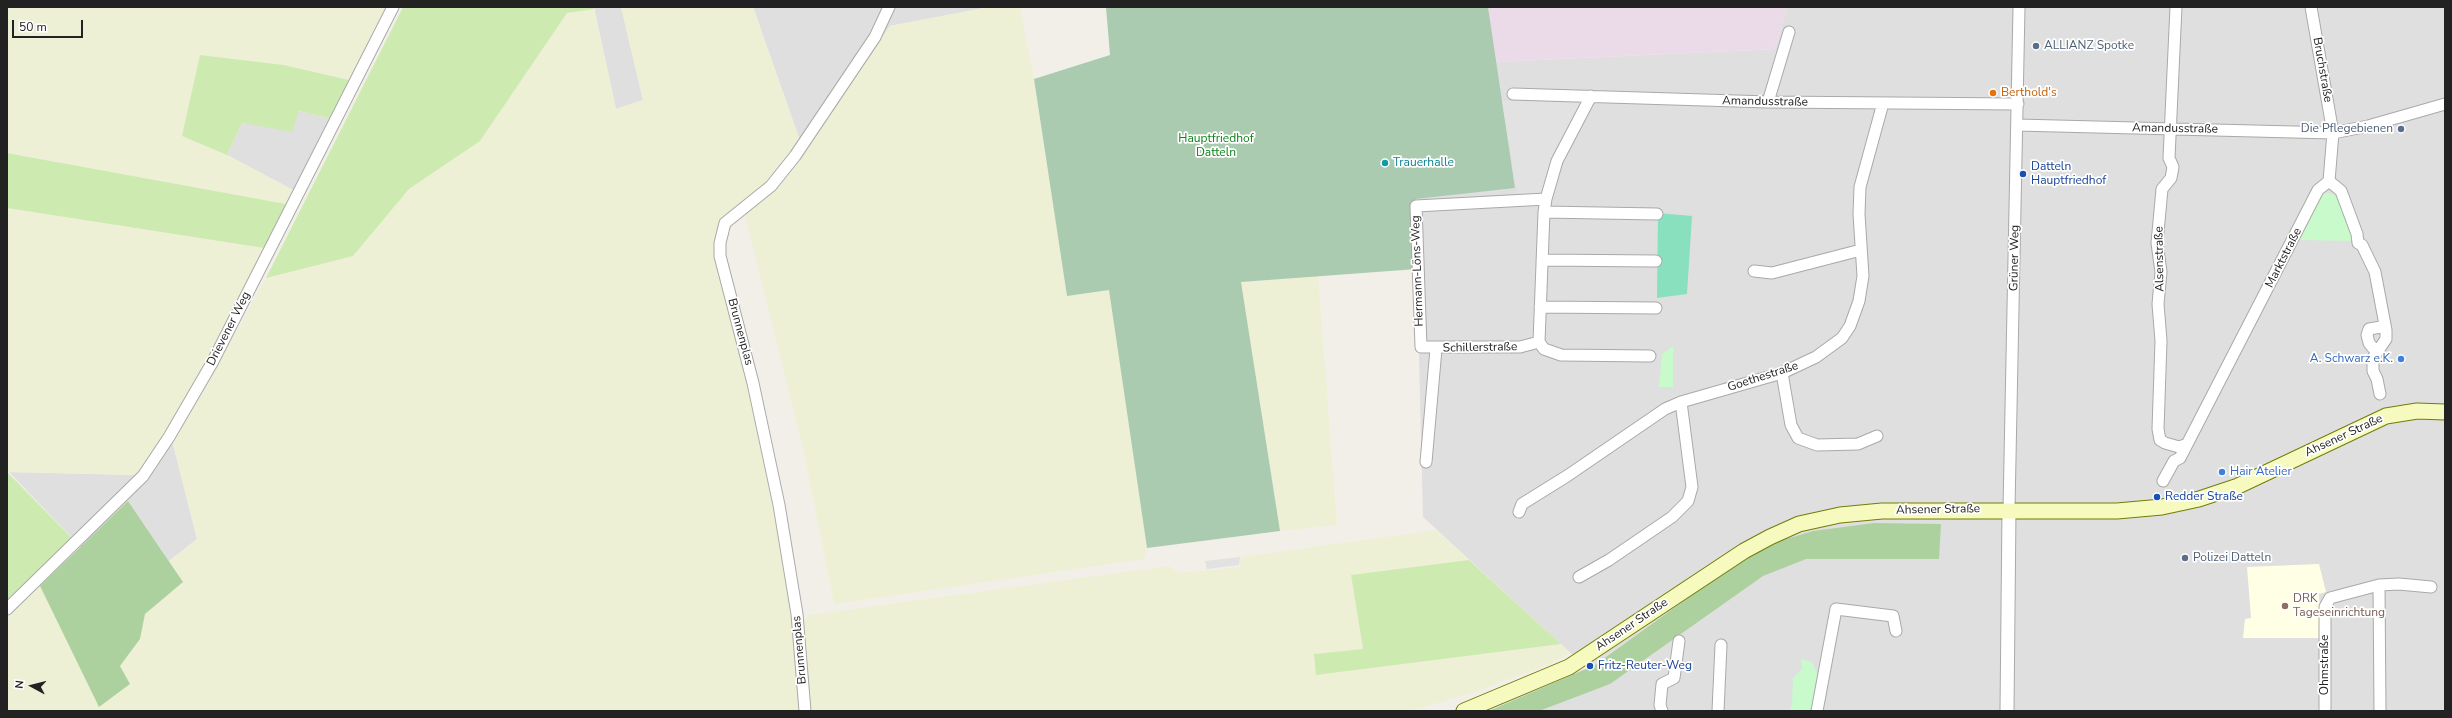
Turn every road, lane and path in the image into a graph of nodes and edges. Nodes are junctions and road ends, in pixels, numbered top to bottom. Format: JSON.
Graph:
{"nodes":[{"id":1,"x":393,"y":7,"type":"edge"},
{"id":2,"x":889,"y":7,"type":"edge"},
{"id":3,"x":2019,"y":7,"type":"edge"},
{"id":4,"x":2176,"y":7,"type":"edge"},
{"id":5,"x":2311,"y":7,"type":"edge"},
{"id":6,"x":1789,"y":32,"type":"dead end"},
{"id":7,"x":1513,"y":94,"type":"dead end"},
{"id":8,"x":1591,"y":96,"type":"junction"},
{"id":9,"x":1768,"y":102,"type":"junction"},
{"id":10,"x":1883,"y":103,"type":"junction"},
{"id":11,"x":2018,"y":104,"type":"junction"},
{"id":12,"x":2445,"y":104,"type":"edge"},
{"id":13,"x":2017,"y":126,"type":"junction"},
{"id":14,"x":2171,"y":129,"type":"junction"},
{"id":15,"x":2333,"y":133,"type":"junction"},
{"id":16,"x":2328,"y":181,"type":"junction"},
{"id":17,"x":1546,"y":199,"type":"junction"},
{"id":18,"x":1544,"y":212,"type":"junction"},
{"id":19,"x":1657,"y":214,"type":"dead end"},
{"id":20,"x":1861,"y":250,"type":"junction"},
{"id":21,"x":1542,"y":260,"type":"junction"},
{"id":22,"x":1656,"y":261,"type":"dead end"},
{"id":23,"x":1754,"y":271,"type":"dead end"},
{"id":24,"x":1540,"y":307,"type":"junction"},
{"id":25,"x":1656,"y":308,"type":"dead end"},
{"id":26,"x":2386,"y":330,"type":"junction"},
{"id":27,"x":1539,"y":342,"type":"junction"},
{"id":28,"x":1421,"y":347,"type":"joint"},
{"id":29,"x":1436,"y":349,"type":"junction"},
{"id":30,"x":2378,"y":349,"type":"junction"},
{"id":31,"x":1650,"y":356,"type":"dead end"},
{"id":32,"x":1782,"y":373,"type":"junction"},
{"id":33,"x":2380,"y":394,"type":"dead end"},
{"id":34,"x":1681,"y":402,"type":"junction"},
{"id":35,"x":2445,"y":412,"type":"edge"},
{"id":36,"x":1877,"y":436,"type":"dead end"},
{"id":37,"x":2185,"y":445,"type":"junction"},
{"id":38,"x":1426,"y":462,"type":"dead end"},
{"id":39,"x":2163,"y":481,"type":"dead end"},
{"id":40,"x":2009,"y":509,"type":"junction"},
{"id":41,"x":1519,"y":512,"type":"dead end"},
{"id":42,"x":1579,"y":578,"type":"dead end"},
{"id":43,"x":2379,"y":585,"type":"junction"},
{"id":44,"x":2431,"y":587,"type":"dead end"},
{"id":45,"x":7,"y":609,"type":"edge"},
{"id":46,"x":1896,"y":631,"type":"dead end"},
{"id":47,"x":1679,"y":642,"type":"dead end"},
{"id":48,"x":1721,"y":645,"type":"dead end"},
{"id":49,"x":805,"y":711,"type":"edge"},
{"id":50,"x":1464,"y":711,"type":"edge"},
{"id":51,"x":1662,"y":711,"type":"edge"},
{"id":52,"x":1718,"y":711,"type":"edge"},
{"id":53,"x":1817,"y":711,"type":"edge"},
{"id":54,"x":2007,"y":711,"type":"edge"},
{"id":55,"x":2325,"y":711,"type":"edge"},
{"id":56,"x":2380,"y":711,"type":"edge"}],
"edges":[{"from":1,"to":45,"type":"street","name":"Drievener Weg"},
{"from":2,"to":49,"type":"street","name":"Brunnenplas"},
{"from":3,"to":11,"type":"street","name":"Grüner Weg"},
{"from":4,"to":14,"type":"street","name":"Alsenstraße"},
{"from":5,"to":15,"type":"street","name":"Bruchstraße"},
{"from":6,"to":9,"type":"street"},
{"from":7,"to":8,"type":"street","name":"Amandusstraße"},
{"from":8,"to":9,"type":"street","name":"Amandusstraße"},
{"from":8,"to":17,"type":"street"},
{"from":9,"to":10,"type":"street","name":"Amandusstraße"},
{"from":10,"to":11,"type":"street","name":"Amandusstraße"},
{"from":10,"to":20,"type":"street","name":"Goethestraße"},
{"from":11,"to":13,"type":"street","name":"Grüner Weg"},
{"from":12,"to":15,"type":"street"},
{"from":13,"to":14,"type":"street","name":"Amandusstraße"},
{"from":13,"to":40,"type":"street","name":"Grüner Weg"},
{"from":14,"to":15,"type":"street","name":"Amandusstraße"},
{"from":14,"to":37,"type":"street","name":"Alsenstraße"},
{"from":15,"to":16,"type":"street"},
{"from":16,"to":26,"type":"street"},
{"from":16,"to":37,"type":"street","name":"Marktstraße"},
{"from":17,"to":18,"type":"street"},
{"from":17,"to":28,"type":"street","name":"Hermann-Löns-Weg"},
{"from":18,"to":19,"type":"street"},
{"from":18,"to":21,"type":"street"},
{"from":20,"to":23,"type":"street"},
{"from":20,"to":32,"type":"street","name":"Goethestraße"},
{"from":21,"to":22,"type":"street"},
{"from":21,"to":24,"type":"street"},
{"from":24,"to":25,"type":"street"},
{"from":24,"to":27,"type":"street"},
{"from":26,"to":30,"type":"street"},
{"from":26,"to":30,"type":"street"},
{"from":27,"to":29,"type":"street","name":"Schillerstraße"},
{"from":27,"to":31,"type":"street"},
{"from":28,"to":29,"type":"street","name":"Schillerstraße"},
{"from":29,"to":38,"type":"street"},
{"from":30,"to":33,"type":"street"},
{"from":32,"to":34,"type":"street","name":"Goethestraße"},
{"from":32,"to":36,"type":"street"},
{"from":34,"to":41,"type":"street","name":"Goethestraße"},
{"from":34,"to":42,"type":"street"},
{"from":35,"to":40,"type":"main road","name":"Ahsener Straße"},
{"from":37,"to":39,"type":"street","name":"Marktstraße"},
{"from":40,"to":50,"type":"main road","name":"Ahsener Straße"},
{"from":40,"to":54,"type":"street"},
{"from":43,"to":44,"type":"street","name":"Ohmstraße"},
{"from":43,"to":55,"type":"street","name":"Ohmstraße"},
{"from":43,"to":56,"type":"street"},
{"from":46,"to":53,"type":"street"},
{"from":47,"to":51,"type":"street"},
{"from":48,"to":52,"type":"street"}]}
